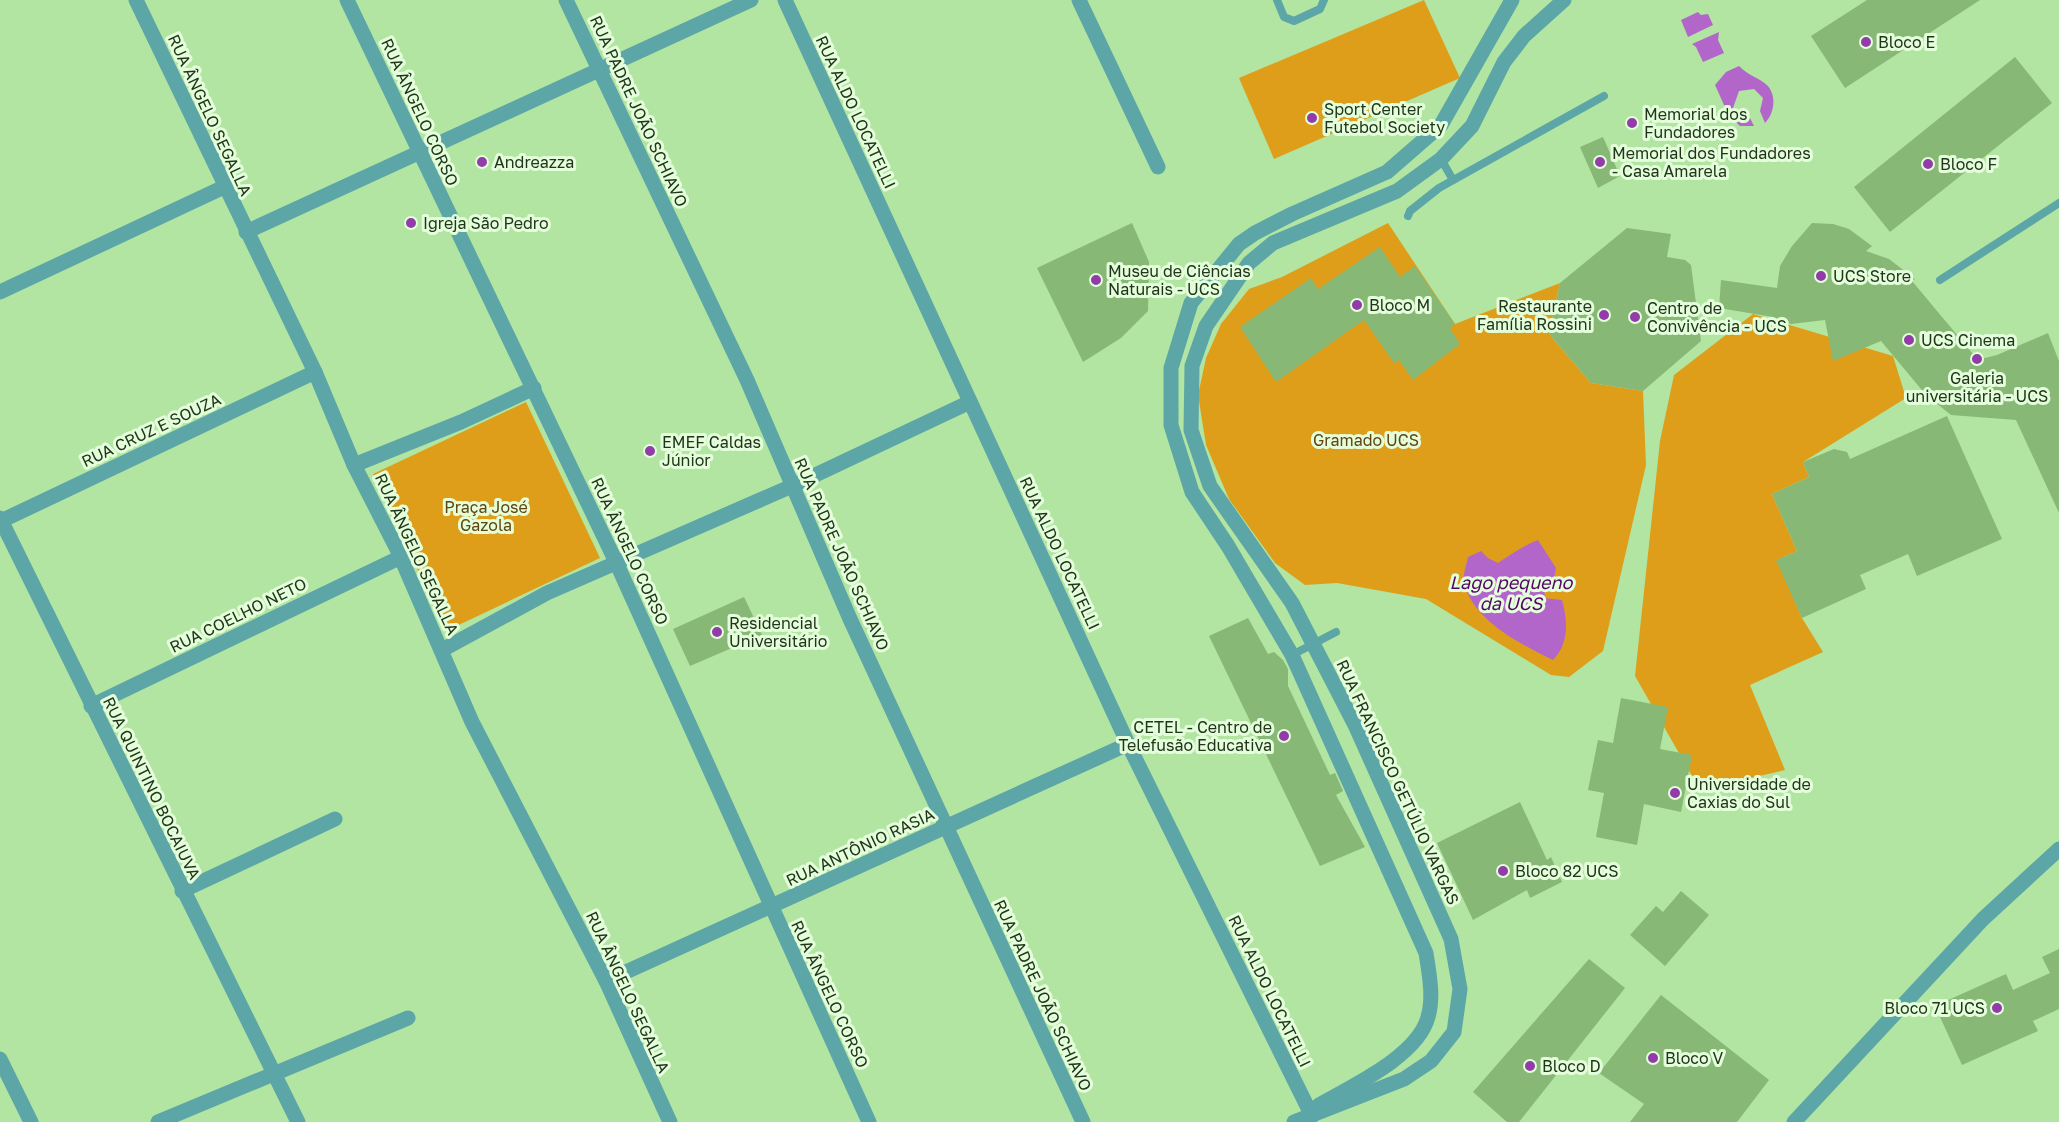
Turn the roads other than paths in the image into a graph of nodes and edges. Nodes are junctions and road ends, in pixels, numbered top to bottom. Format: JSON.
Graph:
{"nodes":[{"id":1,"x":136,"y":0,"type":"edge"},
{"id":2,"x":347,"y":0,"type":"edge"},
{"id":3,"x":566,"y":0,"type":"edge"},
{"id":4,"x":751,"y":0,"type":"edge"},
{"id":5,"x":784,"y":0,"type":"edge"},
{"id":6,"x":1079,"y":0,"type":"edge"},
{"id":7,"x":1277,"y":0,"type":"edge"},
{"id":8,"x":1323,"y":0,"type":"edge"},
{"id":9,"x":1564,"y":0,"type":"edge"},
{"id":10,"x":1506,"y":4,"type":"edge"},
{"id":11,"x":599,"y":70,"type":"junction"},
{"id":12,"x":1604,"y":96,"type":"dead end"},
{"id":13,"x":1441,"y":125,"type":"junction"},
{"id":14,"x":418,"y":152,"type":"junction"},
{"id":15,"x":1441,"y":159,"type":"junction"},
{"id":16,"x":1158,"y":167,"type":"dead end"},
{"id":17,"x":1453,"y":180,"type":"junction"},
{"id":18,"x":224,"y":188,"type":"junction"},
{"id":19,"x":2059,"y":203,"type":"edge"},
{"id":20,"x":1408,"y":216,"type":"dead end"},
{"id":21,"x":246,"y":232,"type":"junction"},
{"id":22,"x":1940,"y":280,"type":"dead end"},
{"id":23,"x":0,"y":292,"type":"edge"},
{"id":24,"x":315,"y":372,"type":"junction"},
{"id":25,"x":534,"y":388,"type":"junction"},
{"id":26,"x":970,"y":402,"type":"junction"},
{"id":27,"x":354,"y":465,"type":"junction"},
{"id":28,"x":792,"y":486,"type":"junction"},
{"id":29,"x":1,"y":520,"type":"edge"},
{"id":30,"x":401,"y":557,"type":"junction"},
{"id":31,"x":616,"y":562,"type":"junction"},
{"id":32,"x":1336,"y":633,"type":"dead end"},
{"id":33,"x":1312,"y":643,"type":"junction"},
{"id":34,"x":442,"y":650,"type":"junction"},
{"id":35,"x":1292,"y":655,"type":"junction"},
{"id":36,"x":91,"y":706,"type":"junction"},
{"id":37,"x":1128,"y":744,"type":"junction"},
{"id":38,"x":335,"y":819,"type":"dead end"},
{"id":39,"x":945,"y":828,"type":"junction"},
{"id":40,"x":2059,"y":849,"type":"edge"},
{"id":41,"x":182,"y":891,"type":"junction"},
{"id":42,"x":771,"y":908,"type":"junction"},
{"id":43,"x":606,"y":981,"type":"junction"},
{"id":44,"x":408,"y":1018,"type":"dead end"},
{"id":45,"x":0,"y":1059,"type":"edge"},
{"id":46,"x":273,"y":1073,"type":"junction"},
{"id":47,"x":1304,"y":1117,"type":"edge"},
{"id":48,"x":31,"y":1122,"type":"edge"},
{"id":49,"x":159,"y":1122,"type":"edge"},
{"id":50,"x":298,"y":1122,"type":"edge"},
{"id":51,"x":670,"y":1122,"type":"edge"},
{"id":52,"x":870,"y":1122,"type":"edge"},
{"id":53,"x":1083,"y":1122,"type":"edge"},
{"id":54,"x":1794,"y":1122,"type":"edge"}],
"edges":[{"from":1,"to":18,"type":"street","name":"RUA ÂNGELO SEGALLA"},
{"from":2,"to":14,"type":"street","name":"RUA ÂNGELO CORSO"},
{"from":3,"to":11,"type":"street","name":"RUA PADRE JOÃO SCHIAVO"},
{"from":4,"to":11,"type":"street"},
{"from":5,"to":26,"type":"street","name":"RUA ALDO LOCATELLI"},
{"from":6,"to":16,"type":"street"},
{"from":7,"to":8,"type":"lane"},
{"from":9,"to":15,"type":"street","name":"RUA FRANCISCO GETÚLIO VARGAS"},
{"from":10,"to":13,"type":"street"},
{"from":11,"to":14,"type":"street"},
{"from":11,"to":28,"type":"street","name":"RUA PADRE JOÃO SCHIAVO"},
{"from":12,"to":17,"type":"lane"},
{"from":13,"to":15,"type":"street"},
{"from":13,"to":35,"type":"street"},
{"from":14,"to":21,"type":"street"},
{"from":14,"to":25,"type":"street","name":"RUA ÂNGELO CORSO"},
{"from":15,"to":17,"type":"lane"},
{"from":15,"to":33,"type":"street","name":"RUA FRANCISCO GETÚLIO VARGAS"},
{"from":17,"to":20,"type":"lane"},
{"from":18,"to":21,"type":"street","name":"RUA ÂNGELO SEGALLA"},
{"from":18,"to":23,"type":"street"},
{"from":19,"to":22,"type":"lane"},
{"from":21,"to":24,"type":"street","name":"RUA ÂNGELO SEGALLA"},
{"from":24,"to":27,"type":"street","name":"RUA ÂNGELO SEGALLA"},
{"from":24,"to":29,"type":"street","name":"RUA CRUZ E SOUZA"},
{"from":25,"to":27,"type":"street"},
{"from":25,"to":31,"type":"street","name":"RUA ÂNGELO CORSO"},
{"from":26,"to":28,"type":"street"},
{"from":26,"to":37,"type":"street","name":"RUA ALDO LOCATELLI"},
{"from":27,"to":30,"type":"street","name":"RUA ÂNGELO SEGALLA"},
{"from":28,"to":31,"type":"street"},
{"from":28,"to":39,"type":"street","name":"RUA PADRE JOÃO SCHIAVO"},
{"from":29,"to":36,"type":"street","name":"RUA QUINTINO BOCAIUVA"},
{"from":30,"to":34,"type":"street","name":"RUA ÂNGELO SEGALLA"},
{"from":30,"to":36,"type":"street","name":"RUA COELHO NETO"},
{"from":31,"to":34,"type":"street"},
{"from":31,"to":42,"type":"street","name":"RUA ÂNGELO CORSO"},
{"from":32,"to":33,"type":"lane"},
{"from":33,"to":35,"type":"lane"},
{"from":33,"to":47,"type":"street","name":"RUA FRANCISCO GETÚLIO VARGAS"},
{"from":34,"to":43,"type":"street","name":"RUA ÂNGELO SEGALLA"},
{"from":35,"to":47,"type":"street"},
{"from":36,"to":41,"type":"street","name":"RUA QUINTINO BOCAIUVA"},
{"from":37,"to":39,"type":"street","name":"RUA ANTÔNIO RASIA"},
{"from":37,"to":47,"type":"street","name":"RUA ALDO LOCATELLI"},
{"from":38,"to":41,"type":"street"},
{"from":39,"to":42,"type":"street","name":"RUA ANTÔNIO RASIA"},
{"from":39,"to":53,"type":"street","name":"RUA PADRE JOÃO SCHIAVO"},
{"from":40,"to":54,"type":"street"},
{"from":41,"to":46,"type":"street","name":"RUA QUINTINO BOCAIUVA"},
{"from":42,"to":43,"type":"street","name":"RUA ANTÔNIO RASIA"},
{"from":42,"to":52,"type":"street","name":"RUA ÂNGELO CORSO"},
{"from":43,"to":51,"type":"street","name":"RUA ÂNGELO SEGALLA"},
{"from":44,"to":46,"type":"street"},
{"from":45,"to":48,"type":"street"},
{"from":46,"to":49,"type":"street"},
{"from":46,"to":50,"type":"street","name":"RUA QUINTINO BOCAIUVA"}]}
